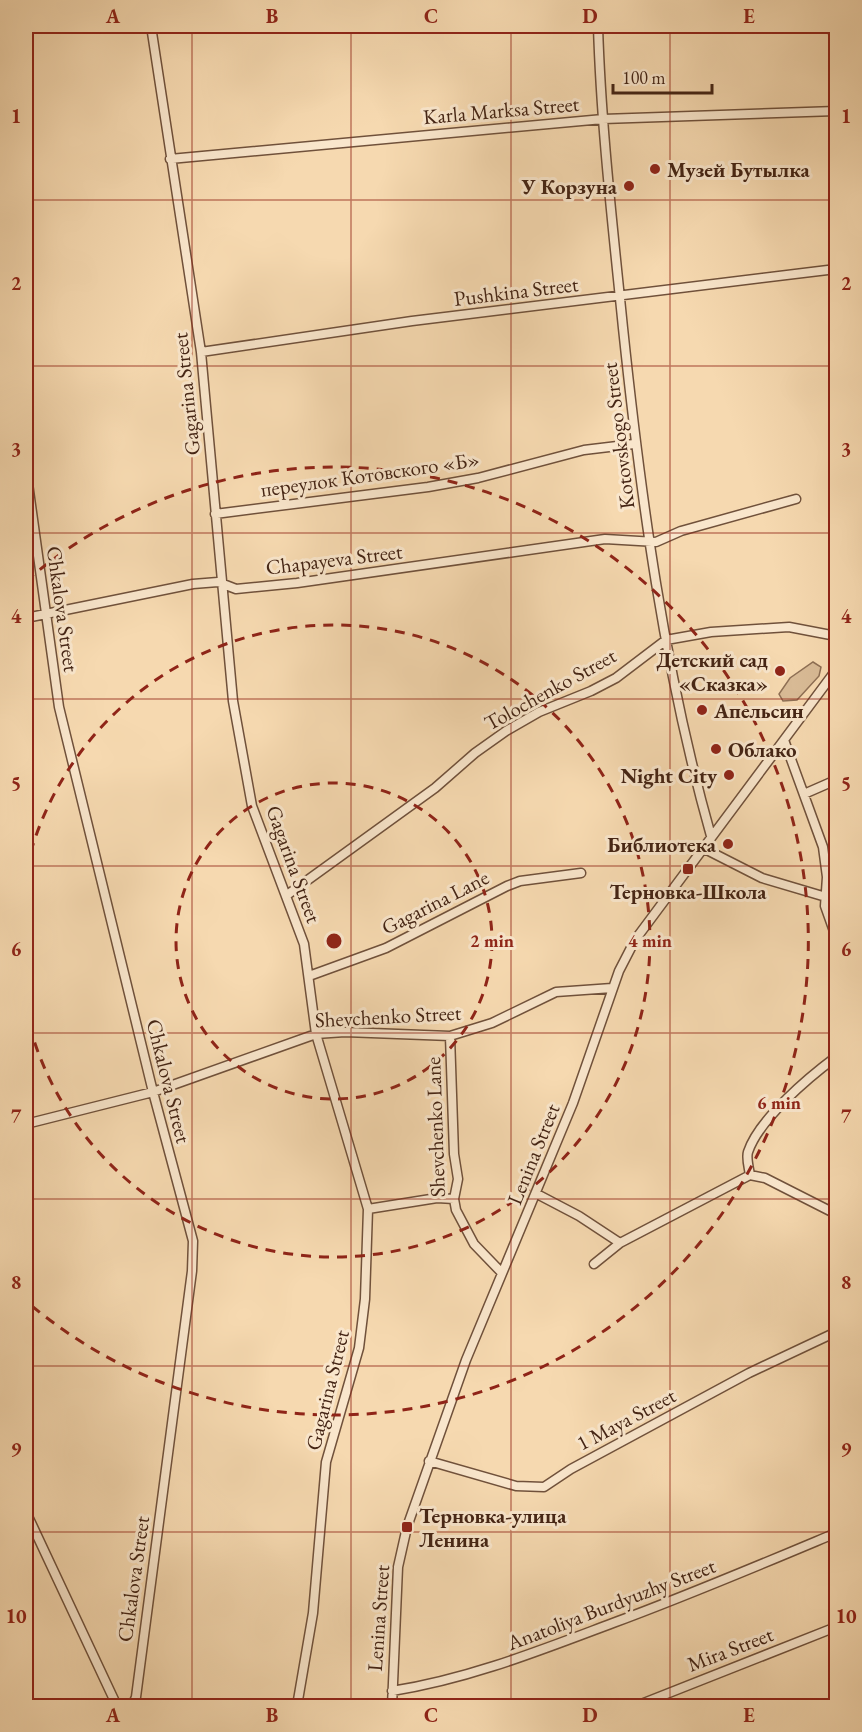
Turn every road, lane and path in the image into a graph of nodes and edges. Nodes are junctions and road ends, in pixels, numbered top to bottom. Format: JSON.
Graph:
{"nodes":[{"id":1,"x":151,"y":26,"type":"edge"},
{"id":2,"x":598,"y":26,"type":"edge"},
{"id":3,"x":832,"y":26,"type":"edge"},
{"id":4,"x":837,"y":50,"type":"edge"},
{"id":5,"x":837,"y":111,"type":"edge"},
{"id":6,"x":603,"y":119,"type":"junction"},
{"id":7,"x":170,"y":159,"type":"junction"},
{"id":8,"x":837,"y":269,"type":"edge"},
{"id":9,"x":620,"y":296,"type":"junction"},
{"id":10,"x":201,"y":352,"type":"junction"},
{"id":11,"x":634,"y":444,"type":"junction"},
{"id":12,"x":26,"y":469,"type":"edge"},
{"id":13,"x":796,"y":499,"type":"dead end"},
{"id":14,"x":215,"y":514,"type":"junction"},
{"id":15,"x":649,"y":543,"type":"junction"},
{"id":16,"x":222,"y":584,"type":"junction"},
{"id":17,"x":45,"y":614,"type":"junction"},
{"id":18,"x":26,"y":618,"type":"edge"},
{"id":19,"x":837,"y":636,"type":"edge"},
{"id":20,"x":666,"y":640,"type":"junction"},
{"id":21,"x":837,"y":670,"type":"edge"},
{"id":22,"x":783,"y":740,"type":"junction"},
{"id":23,"x":837,"y":780,"type":"edge"},
{"id":24,"x":804,"y":794,"type":"junction"},
{"id":25,"x":711,"y":836,"type":"junction"},
{"id":26,"x":703,"y":848,"type":"junction"},
{"id":27,"x":581,"y":873,"type":"dead end"},
{"id":28,"x":287,"y":896,"type":"junction"},
{"id":29,"x":826,"y":896,"type":"junction"},
{"id":30,"x":837,"y":900,"type":"edge"},
{"id":31,"x":837,"y":937,"type":"edge"},
{"id":32,"x":309,"y":975,"type":"junction"},
{"id":33,"x":612,"y":988,"type":"junction"},
{"id":34,"x":316,"y":1034,"type":"junction"},
{"id":35,"x":450,"y":1036,"type":"junction"},
{"id":36,"x":837,"y":1057,"type":"edge"},
{"id":37,"x":153,"y":1092,"type":"junction"},
{"id":38,"x":26,"y":1124,"type":"edge"},
{"id":39,"x":750,"y":1175,"type":"junction"},
{"id":40,"x":537,"y":1194,"type":"junction"},
{"id":41,"x":454,"y":1199,"type":"junction"},
{"id":42,"x":368,"y":1209,"type":"junction"},
{"id":43,"x":837,"y":1214,"type":"edge"},
{"id":44,"x":621,"y":1243,"type":"junction"},
{"id":45,"x":594,"y":1264,"type":"dead end"},
{"id":46,"x":502,"y":1273,"type":"junction"},
{"id":47,"x":836,"y":1336,"type":"edge"},
{"id":48,"x":429,"y":1461,"type":"junction"},
{"id":49,"x":26,"y":1512,"type":"edge"},
{"id":50,"x":837,"y":1533,"type":"edge"},
{"id":51,"x":837,"y":1627,"type":"edge"},
{"id":52,"x":392,"y":1691,"type":"junction"},
{"id":53,"x":117,"y":1707,"type":"edge"},
{"id":54,"x":132,"y":1707,"type":"edge"},
{"id":55,"x":297,"y":1707,"type":"edge"},
{"id":56,"x":392,"y":1707,"type":"edge"},
{"id":57,"x":636,"y":1707,"type":"edge"}],
"edges":[{"from":1,"to":7,"type":"street","name":"Gagarina Street"},
{"from":2,"to":6,"type":"street","name":"Kotovskogo Street"},
{"from":3,"to":4,"type":"street"},
{"from":5,"to":6,"type":"street","name":"Karla Marksa Street"},
{"from":6,"to":7,"type":"street","name":"Karla Marksa Street"},
{"from":6,"to":9,"type":"street","name":"Kotovskogo Street"},
{"from":7,"to":10,"type":"street","name":"Gagarina Street"},
{"from":8,"to":9,"type":"street","name":"Pushkina Street"},
{"from":9,"to":10,"type":"street","name":"Pushkina Street"},
{"from":9,"to":11,"type":"street","name":"Kotovskogo Street"},
{"from":10,"to":14,"type":"street","name":"Gagarina Street"},
{"from":11,"to":14,"type":"street","name":"переулок Котовского «Б»"},
{"from":11,"to":15,"type":"street","name":"Kotovskogo Street"},
{"from":12,"to":17,"type":"street","name":"Chkalova Street"},
{"from":13,"to":15,"type":"street"},
{"from":14,"to":16,"type":"street","name":"Gagarina Street"},
{"from":15,"to":16,"type":"street","name":"Chapayeva Street"},
{"from":15,"to":20,"type":"street","name":"Kotovskogo Street"},
{"from":16,"to":17,"type":"street","name":"Chapayeva Street"},
{"from":16,"to":28,"type":"street","name":"Gagarina Street"},
{"from":17,"to":18,"type":"street","name":"Chapayeva Street"},
{"from":17,"to":37,"type":"street","name":"Chkalova Street"},
{"from":19,"to":20,"type":"street","name":"Tolochenko Street"},
{"from":20,"to":25,"type":"street","name":"Kotovskogo Street"},
{"from":20,"to":28,"type":"street","name":"Tolochenko Street"},
{"from":21,"to":22,"type":"street","name":"Lenina Street"},
{"from":22,"to":24,"type":"street"},
{"from":22,"to":25,"type":"street","name":"Lenina Street"},
{"from":23,"to":24,"type":"street"},
{"from":24,"to":29,"type":"street"},
{"from":25,"to":26,"type":"street","name":"Lenina Street"},
{"from":26,"to":29,"type":"street"},
{"from":26,"to":33,"type":"street","name":"Lenina Street"},
{"from":27,"to":32,"type":"street","name":"Gagarina Lane"},
{"from":28,"to":32,"type":"street","name":"Gagarina Street"},
{"from":29,"to":30,"type":"street"},
{"from":29,"to":31,"type":"street"},
{"from":32,"to":34,"type":"street","name":"Gagarina Street"},
{"from":33,"to":35,"type":"street","name":"Shevchenko Street"},
{"from":33,"to":40,"type":"street","name":"Lenina Street"},
{"from":34,"to":35,"type":"street","name":"Shevchenko Street"},
{"from":34,"to":37,"type":"street","name":"Shevchenko Street"},
{"from":34,"to":42,"type":"street","name":"Gagarina Street"},
{"from":35,"to":41,"type":"street","name":"Shevchenko Lane"},
{"from":36,"to":39,"type":"street"},
{"from":37,"to":38,"type":"street","name":"Shevchenko Street"},
{"from":37,"to":54,"type":"street","name":"Chkalova Street"},
{"from":39,"to":43,"type":"street"},
{"from":39,"to":44,"type":"street"},
{"from":40,"to":44,"type":"street"},
{"from":40,"to":46,"type":"street","name":"Lenina Street"},
{"from":41,"to":42,"type":"street"},
{"from":41,"to":46,"type":"street","name":"Shevchenko Lane"},
{"from":42,"to":55,"type":"street","name":"Gagarina Street"},
{"from":44,"to":45,"type":"street"},
{"from":46,"to":48,"type":"street","name":"Lenina Street"},
{"from":47,"to":48,"type":"street","name":"1 Maya Street"},
{"from":48,"to":52,"type":"street","name":"Lenina Street"},
{"from":49,"to":53,"type":"street"},
{"from":50,"to":52,"type":"street","name":"Anatoliya Burdyuzhy Street"},
{"from":51,"to":57,"type":"street","name":"Mira Street"},
{"from":52,"to":56,"type":"street","name":"Lenina Street"}]}
